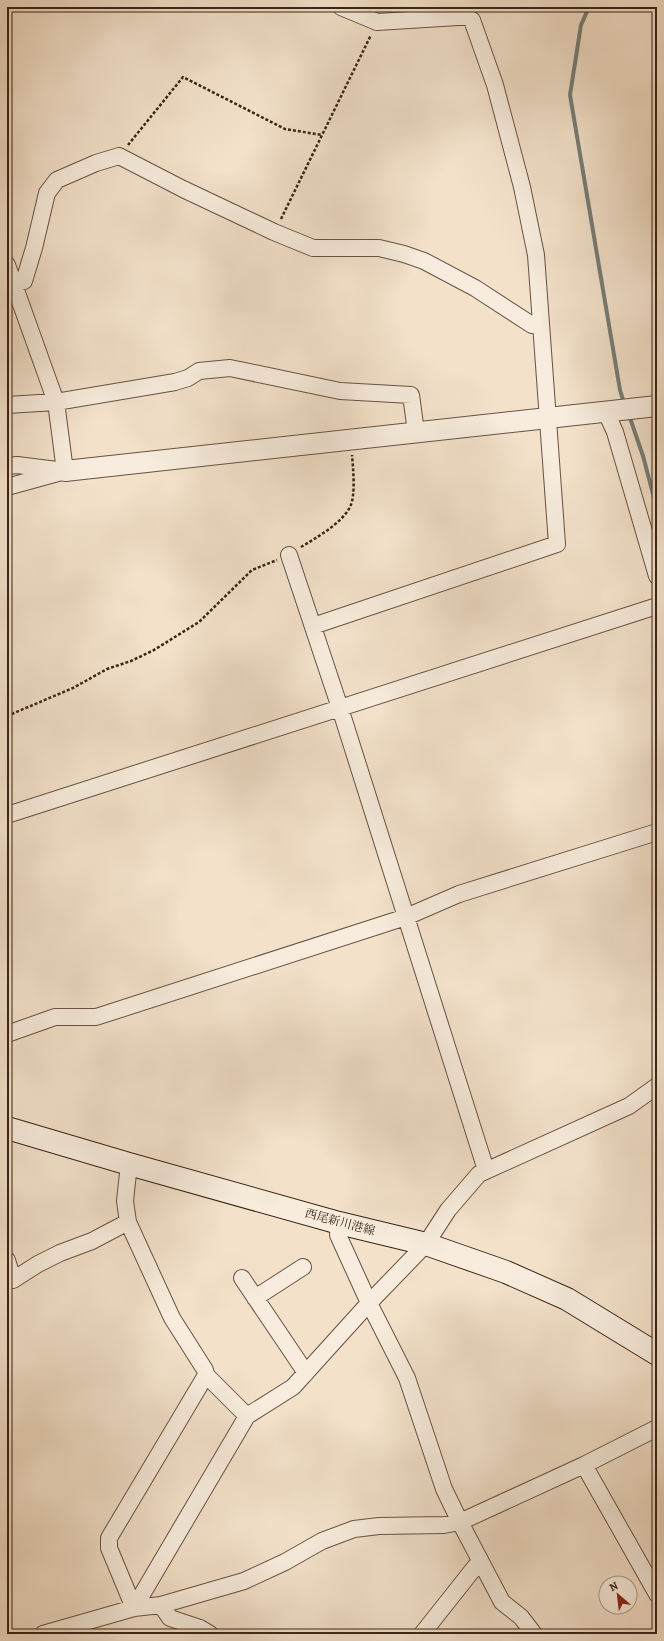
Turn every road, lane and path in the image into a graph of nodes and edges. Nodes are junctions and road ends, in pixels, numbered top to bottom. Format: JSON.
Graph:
{"nodes":[{"id":1,"x":346,"y":8,"type":"edge"},
{"id":2,"x":377,"y":22,"type":"junction"},
{"id":3,"x":322,"y":134,"type":"junction"},
{"id":4,"x":118,"y":156,"type":"junction"},
{"id":5,"x":274,"y":232,"type":"junction"},
{"id":6,"x":7,"y":265,"type":"edge"},
{"id":7,"x":14,"y":284,"type":"junction"},
{"id":8,"x":541,"y":326,"type":"junction"},
{"id":9,"x":56,"y":402,"type":"junction"},
{"id":10,"x":7,"y":405,"type":"edge"},
{"id":11,"x":657,"y":406,"type":"edge"},
{"id":12,"x":620,"y":410,"type":"junction"},
{"id":13,"x":549,"y":418,"type":"junction"},
{"id":14,"x":416,"y":432,"type":"junction"},
{"id":15,"x":350,"y":440,"type":"junction"},
{"id":16,"x":7,"y":466,"type":"edge"},
{"id":17,"x":65,"y":471,"type":"junction"},
{"id":18,"x":7,"y":487,"type":"edge"},
{"id":19,"x":289,"y":554,"type":"junction"},
{"id":20,"x":657,"y":576,"type":"edge"},
{"id":21,"x":657,"y":606,"type":"edge"},
{"id":22,"x":313,"y":626,"type":"junction"},
{"id":23,"x":340,"y":708,"type":"junction"},
{"id":24,"x":7,"y":716,"type":"edge"},
{"id":25,"x":7,"y":815,"type":"edge"},
{"id":26,"x":657,"y":832,"type":"edge"},
{"id":27,"x":406,"y":918,"type":"junction"},
{"id":28,"x":7,"y":1034,"type":"edge"},
{"id":29,"x":657,"y":1086,"type":"edge"},
{"id":30,"x":7,"y":1128,"type":"edge"},
{"id":31,"x":128,"y":1164,"type":"junction"},
{"id":32,"x":486,"y":1170,"type":"junction"},
{"id":33,"x":128,"y":1222,"type":"junction"},
{"id":34,"x":339,"y":1223,"type":"junction"},
{"id":35,"x":426,"y":1244,"type":"junction"},
{"id":36,"x":7,"y":1260,"type":"edge"},
{"id":37,"x":303,"y":1267,"type":"dead end"},
{"id":38,"x":242,"y":1278,"type":"dead end"},
{"id":39,"x":10,"y":1280,"type":"edge"},
{"id":40,"x":255,"y":1298,"type":"junction"},
{"id":41,"x":369,"y":1303,"type":"junction"},
{"id":42,"x":657,"y":1354,"type":"edge"},
{"id":43,"x":306,"y":1373,"type":"junction"},
{"id":44,"x":206,"y":1375,"type":"junction"},
{"id":45,"x":247,"y":1416,"type":"junction"},
{"id":46,"x":657,"y":1428,"type":"edge"},
{"id":47,"x":584,"y":1465,"type":"junction"},
{"id":48,"x":460,"y":1522,"type":"junction"},
{"id":49,"x":481,"y":1563,"type":"junction"},
{"id":50,"x":657,"y":1594,"type":"edge"},
{"id":51,"x":161,"y":1605,"type":"junction"},
{"id":52,"x":134,"y":1608,"type":"junction"},
{"id":53,"x":75,"y":1629,"type":"edge"},
{"id":54,"x":43,"y":1634,"type":"edge"},
{"id":55,"x":210,"y":1634,"type":"edge"},
{"id":56,"x":422,"y":1634,"type":"edge"},
{"id":57,"x":534,"y":1634,"type":"edge"}],
"edges":[{"from":1,"to":2,"type":"street"},
{"from":2,"to":3,"type":"path"},
{"from":2,"to":8,"type":"street"},
{"from":3,"to":4,"type":"path"},
{"from":3,"to":5,"type":"path"},
{"from":4,"to":5,"type":"street"},
{"from":4,"to":7,"type":"street"},
{"from":5,"to":8,"type":"street"},
{"from":6,"to":7,"type":"street"},
{"from":7,"to":9,"type":"street"},
{"from":8,"to":13,"type":"street"},
{"from":9,"to":10,"type":"street"},
{"from":9,"to":14,"type":"street"},
{"from":9,"to":17,"type":"street"},
{"from":11,"to":12,"type":"street"},
{"from":12,"to":13,"type":"street"},
{"from":12,"to":20,"type":"street"},
{"from":13,"to":14,"type":"street"},
{"from":13,"to":22,"type":"street"},
{"from":14,"to":15,"type":"street"},
{"from":15,"to":17,"type":"street"},
{"from":15,"to":19,"type":"path"},
{"from":16,"to":17,"type":"street"},
{"from":17,"to":18,"type":"street"},
{"from":19,"to":22,"type":"street"},
{"from":19,"to":24,"type":"path"},
{"from":21,"to":23,"type":"street"},
{"from":22,"to":23,"type":"street"},
{"from":23,"to":25,"type":"street"},
{"from":23,"to":27,"type":"street"},
{"from":26,"to":27,"type":"street"},
{"from":27,"to":28,"type":"street"},
{"from":27,"to":32,"type":"street"},
{"from":29,"to":32,"type":"street"},
{"from":30,"to":31,"type":"main road","name":"西尾新川港線"},
{"from":31,"to":33,"type":"street"},
{"from":31,"to":34,"type":"main road","name":"西尾新川港線"},
{"from":32,"to":35,"type":"street"},
{"from":33,"to":39,"type":"street"},
{"from":33,"to":44,"type":"street"},
{"from":34,"to":35,"type":"main road","name":"西尾新川港線"},
{"from":34,"to":41,"type":"street"},
{"from":35,"to":41,"type":"street"},
{"from":35,"to":42,"type":"main road","name":"西尾新川港線"},
{"from":36,"to":39,"type":"street"},
{"from":37,"to":40,"type":"street"},
{"from":38,"to":40,"type":"street"},
{"from":40,"to":43,"type":"street"},
{"from":41,"to":43,"type":"street"},
{"from":41,"to":48,"type":"street"},
{"from":43,"to":45,"type":"street"},
{"from":44,"to":45,"type":"street"},
{"from":44,"to":52,"type":"street"},
{"from":45,"to":52,"type":"street"},
{"from":46,"to":47,"type":"street"},
{"from":47,"to":48,"type":"street"},
{"from":47,"to":50,"type":"street"},
{"from":48,"to":49,"type":"street"},
{"from":48,"to":51,"type":"street"},
{"from":49,"to":56,"type":"street"},
{"from":49,"to":57,"type":"street"},
{"from":51,"to":52,"type":"street"},
{"from":51,"to":55,"type":"street"},
{"from":52,"to":53,"type":"street"},
{"from":53,"to":54,"type":"street"}]}
